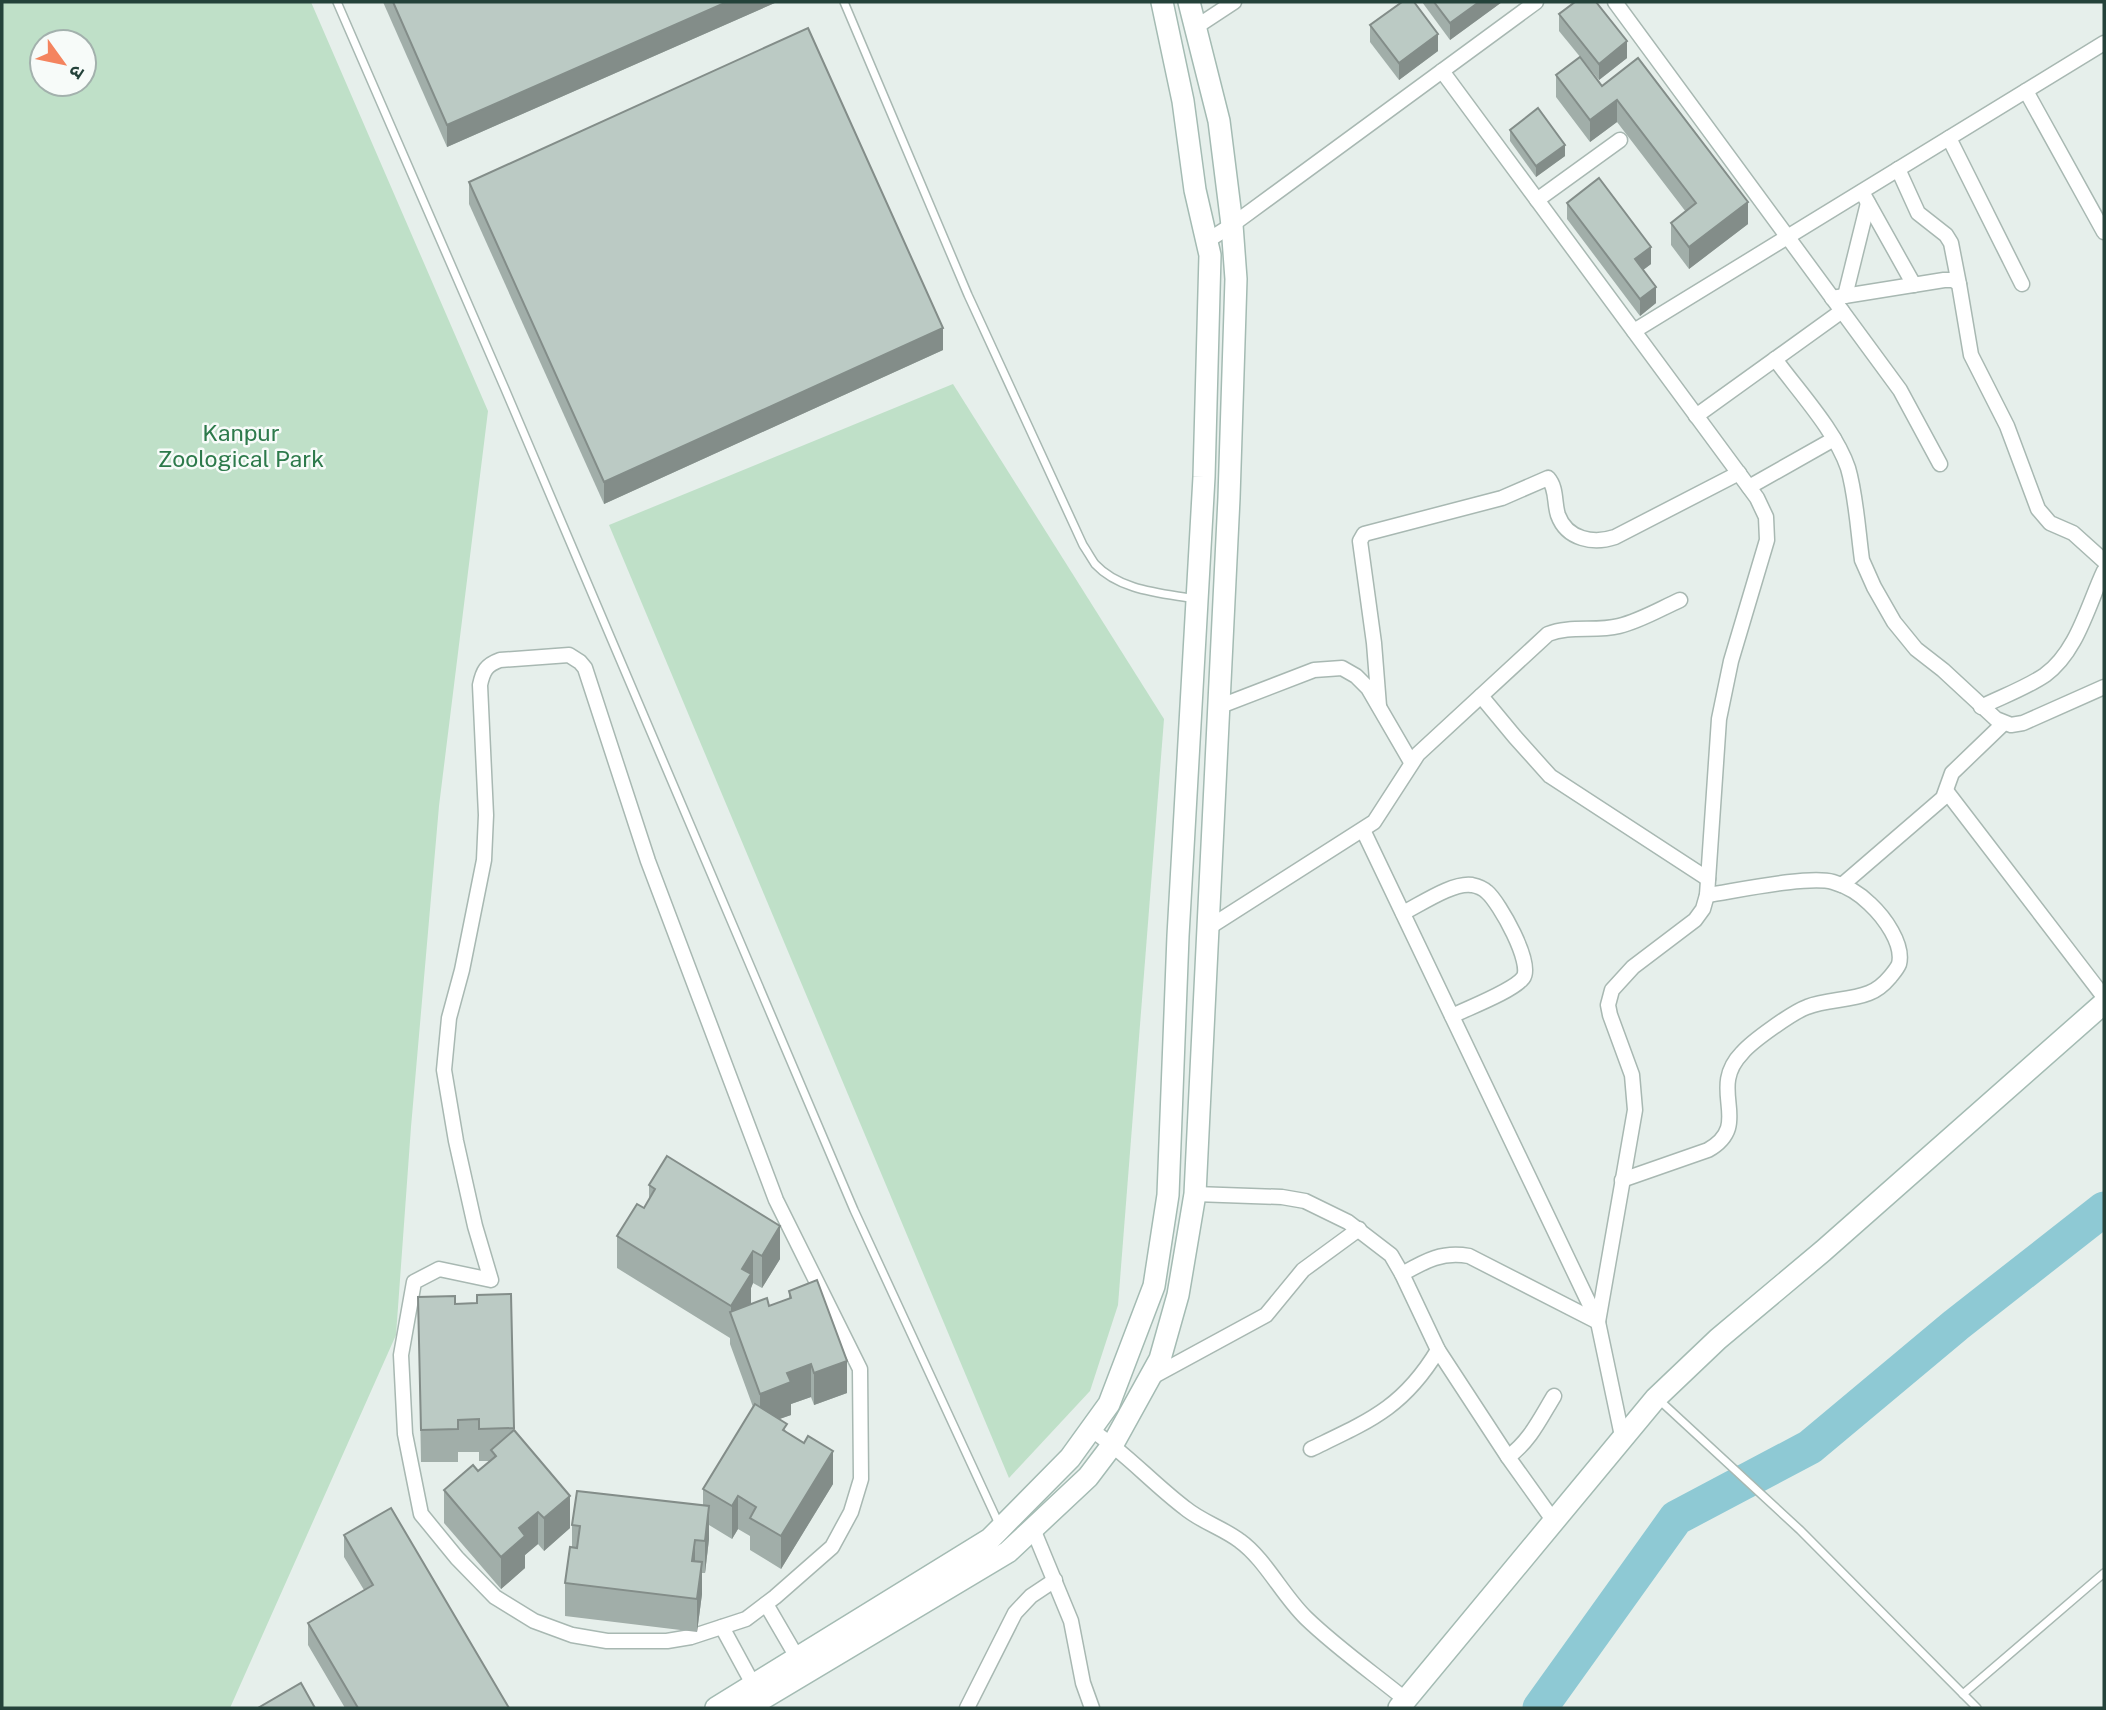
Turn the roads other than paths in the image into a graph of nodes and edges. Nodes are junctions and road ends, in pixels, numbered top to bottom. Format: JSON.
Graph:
{"nodes":[{"id":1,"x":337,"y":2,"type":"edge"},
{"id":2,"x":844,"y":2,"type":"edge"},
{"id":3,"x":1163,"y":2,"type":"edge"},
{"id":4,"x":1189,"y":2,"type":"edge"},
{"id":5,"x":1234,"y":2,"type":"edge"},
{"id":6,"x":1536,"y":2,"type":"edge"},
{"id":7,"x":1615,"y":2,"type":"edge"},
{"id":8,"x":1196,"y":27,"type":"junction"},
{"id":9,"x":2104,"y":43,"type":"edge"},
{"id":10,"x":1442,"y":71,"type":"junction"},
{"id":11,"x":2026,"y":91,"type":"junction"},
{"id":12,"x":1950,"y":138,"type":"junction"},
{"id":13,"x":1619,"y":140,"type":"dead end"},
{"id":14,"x":1898,"y":169,"type":"junction"},
{"id":15,"x":1865,"y":197,"type":"junction"},
{"id":16,"x":1537,"y":200,"type":"junction"},
{"id":17,"x":1232,"y":225,"type":"junction"},
{"id":18,"x":2104,"y":232,"type":"edge"},
{"id":19,"x":1787,"y":238,"type":"junction"},
{"id":20,"x":1207,"y":241,"type":"junction"},
{"id":21,"x":1959,"y":284,"type":"junction"},
{"id":22,"x":2022,"y":284,"type":"dead end"},
{"id":23,"x":1914,"y":285,"type":"junction"},
{"id":24,"x":1839,"y":297,"type":"junction"},
{"id":25,"x":1842,"y":312,"type":"junction"},
{"id":26,"x":1634,"y":331,"type":"junction"},
{"id":27,"x":1775,"y":359,"type":"junction"},
{"id":28,"x":1696,"y":415,"type":"junction"},
{"id":29,"x":1834,"y":439,"type":"junction"},
{"id":30,"x":1940,"y":464,"type":"dead end"},
{"id":31,"x":1739,"y":473,"type":"junction"},
{"id":32,"x":1749,"y":487,"type":"junction"},
{"id":33,"x":2104,"y":561,"type":"edge"},
{"id":34,"x":2104,"y":571,"type":"edge"},
{"id":35,"x":1198,"y":600,"type":"junction"},
{"id":36,"x":1680,"y":600,"type":"dead end"},
{"id":37,"x":2104,"y":688,"type":"edge"},
{"id":38,"x":1481,"y":696,"type":"junction"},
{"id":39,"x":1379,"y":706,"type":"junction"},
{"id":40,"x":1218,"y":707,"type":"junction"},
{"id":41,"x":1981,"y":707,"type":"junction"},
{"id":42,"x":2004,"y":723,"type":"junction"},
{"id":43,"x":1411,"y":762,"type":"junction"},
{"id":44,"x":1947,"y":792,"type":"junction"},
{"id":45,"x":1363,"y":830,"type":"junction"},
{"id":46,"x":1708,"y":879,"type":"junction"},
{"id":47,"x":1842,"y":885,"type":"junction"},
{"id":48,"x":1707,"y":895,"type":"junction"},
{"id":49,"x":1403,"y":913,"type":"junction"},
{"id":50,"x":1208,"y":928,"type":"junction"},
{"id":51,"x":2104,"y":1000,"type":"edge"},
{"id":52,"x":1452,"y":1016,"type":"junction"},
{"id":53,"x":1622,"y":1180,"type":"junction"},
{"id":54,"x":1195,"y":1194,"type":"junction"},
{"id":55,"x":1359,"y":1230,"type":"junction"},
{"id":56,"x":1402,"y":1274,"type":"junction"},
{"id":57,"x":1598,"y":1322,"type":"junction"},
{"id":58,"x":1438,"y":1350,"type":"junction"},
{"id":59,"x":1150,"y":1378,"type":"junction"},
{"id":60,"x":1554,"y":1396,"type":"dead end"},
{"id":61,"x":1656,"y":1398,"type":"junction"},
{"id":62,"x":1090,"y":1429,"type":"junction"},
{"id":63,"x":1622,"y":1436,"type":"junction"},
{"id":64,"x":1113,"y":1444,"type":"junction"},
{"id":65,"x":1311,"y":1449,"type":"dead end"},
{"id":66,"x":1508,"y":1457,"type":"junction"},
{"id":67,"x":1553,"y":1520,"type":"junction"},
{"id":68,"x":1001,"y":1528,"type":"junction"},
{"id":69,"x":1033,"y":1529,"type":"junction"},
{"id":70,"x":2104,"y":1573,"type":"edge"},
{"id":71,"x":1055,"y":1580,"type":"junction"},
{"id":72,"x":766,"y":1604,"type":"junction"},
{"id":73,"x":722,"y":1627,"type":"junction"},
{"id":74,"x":798,"y":1659,"type":"junction"},
{"id":75,"x":754,"y":1686,"type":"junction"},
{"id":76,"x":1963,"y":1694,"type":"junction"},
{"id":77,"x":1403,"y":1704,"type":"edge"},
{"id":78,"x":716,"y":1708,"type":"edge"},
{"id":79,"x":747,"y":1708,"type":"edge"},
{"id":80,"x":967,"y":1708,"type":"edge"},
{"id":81,"x":1092,"y":1708,"type":"edge"},
{"id":82,"x":1977,"y":1708,"type":"edge"}],
"edges":[{"from":1,"to":68,"type":"lane"},
{"from":2,"to":35,"type":"lane"},
{"from":3,"to":20,"type":"main road"},
{"from":4,"to":8,"type":"main road"},
{"from":5,"to":8,"type":"street"},
{"from":6,"to":10,"type":"street"},
{"from":7,"to":19,"type":"street"},
{"from":8,"to":17,"type":"main road"},
{"from":9,"to":11,"type":"street"},
{"from":10,"to":16,"type":"street"},
{"from":10,"to":17,"type":"street"},
{"from":11,"to":12,"type":"street"},
{"from":11,"to":18,"type":"street"},
{"from":12,"to":14,"type":"street"},
{"from":12,"to":22,"type":"street"},
{"from":13,"to":16,"type":"street"},
{"from":14,"to":15,"type":"street"},
{"from":14,"to":21,"type":"street"},
{"from":15,"to":19,"type":"street"},
{"from":15,"to":23,"type":"street"},
{"from":15,"to":24,"type":"street"},
{"from":16,"to":26,"type":"street"},
{"from":17,"to":20,"type":"street"},
{"from":17,"to":40,"type":"main road"},
{"from":19,"to":24,"type":"street"},
{"from":19,"to":26,"type":"street"},
{"from":20,"to":35,"type":"main road"},
{"from":21,"to":23,"type":"street"},
{"from":21,"to":33,"type":"street"},
{"from":23,"to":24,"type":"street"},
{"from":24,"to":25,"type":"street"},
{"from":25,"to":27,"type":"street"},
{"from":25,"to":30,"type":"street"},
{"from":26,"to":28,"type":"street"},
{"from":27,"to":28,"type":"street"},
{"from":27,"to":29,"type":"street"},
{"from":28,"to":31,"type":"street"},
{"from":29,"to":32,"type":"street"},
{"from":29,"to":41,"type":"street"},
{"from":31,"to":32,"type":"street"},
{"from":31,"to":39,"type":"street"},
{"from":32,"to":46,"type":"street"},
{"from":34,"to":41,"type":"street"},
{"from":35,"to":62,"type":"main road"},
{"from":36,"to":38,"type":"street"},
{"from":37,"to":42,"type":"street"},
{"from":38,"to":43,"type":"street"},
{"from":38,"to":46,"type":"street"},
{"from":39,"to":40,"type":"street"},
{"from":39,"to":43,"type":"street"},
{"from":40,"to":50,"type":"main road"},
{"from":41,"to":42,"type":"street"},
{"from":42,"to":44,"type":"street"},
{"from":43,"to":45,"type":"street"},
{"from":44,"to":47,"type":"street"},
{"from":44,"to":51,"type":"street"},
{"from":45,"to":49,"type":"street"},
{"from":45,"to":50,"type":"street"},
{"from":46,"to":48,"type":"street"},
{"from":47,"to":48,"type":"street"},
{"from":47,"to":53,"type":"street"},
{"from":48,"to":53,"type":"street"},
{"from":49,"to":52,"type":"street"},
{"from":49,"to":52,"type":"street"},
{"from":50,"to":54,"type":"main road"},
{"from":51,"to":61,"type":"main road"},
{"from":52,"to":57,"type":"street"},
{"from":53,"to":57,"type":"street"},
{"from":54,"to":55,"type":"street"},
{"from":54,"to":59,"type":"main road"},
{"from":55,"to":56,"type":"street"},
{"from":55,"to":59,"type":"street"},
{"from":56,"to":57,"type":"street"},
{"from":56,"to":58,"type":"street"},
{"from":57,"to":63,"type":"street"},
{"from":58,"to":65,"type":"street"},
{"from":58,"to":66,"type":"street"},
{"from":59,"to":64,"type":"main road"},
{"from":60,"to":66,"type":"street"},
{"from":61,"to":63,"type":"main road"},
{"from":61,"to":76,"type":"lane"},
{"from":62,"to":64,"type":"street"},
{"from":62,"to":68,"type":"main road"},
{"from":63,"to":67,"type":"main road"},
{"from":64,"to":69,"type":"main road"},
{"from":64,"to":77,"type":"street"},
{"from":66,"to":67,"type":"street"},
{"from":67,"to":77,"type":"main road"},
{"from":68,"to":74,"type":"main road"},
{"from":69,"to":71,"type":"street"},
{"from":69,"to":79,"type":"main road"},
{"from":70,"to":76,"type":"lane"},
{"from":71,"to":80,"type":"street"},
{"from":71,"to":81,"type":"street"},
{"from":72,"to":73,"type":"street"},
{"from":72,"to":73,"type":"street"},
{"from":72,"to":74,"type":"street"},
{"from":73,"to":75,"type":"street"},
{"from":74,"to":75,"type":"main road"},
{"from":75,"to":78,"type":"main road"},
{"from":76,"to":82,"type":"lane"}]}
